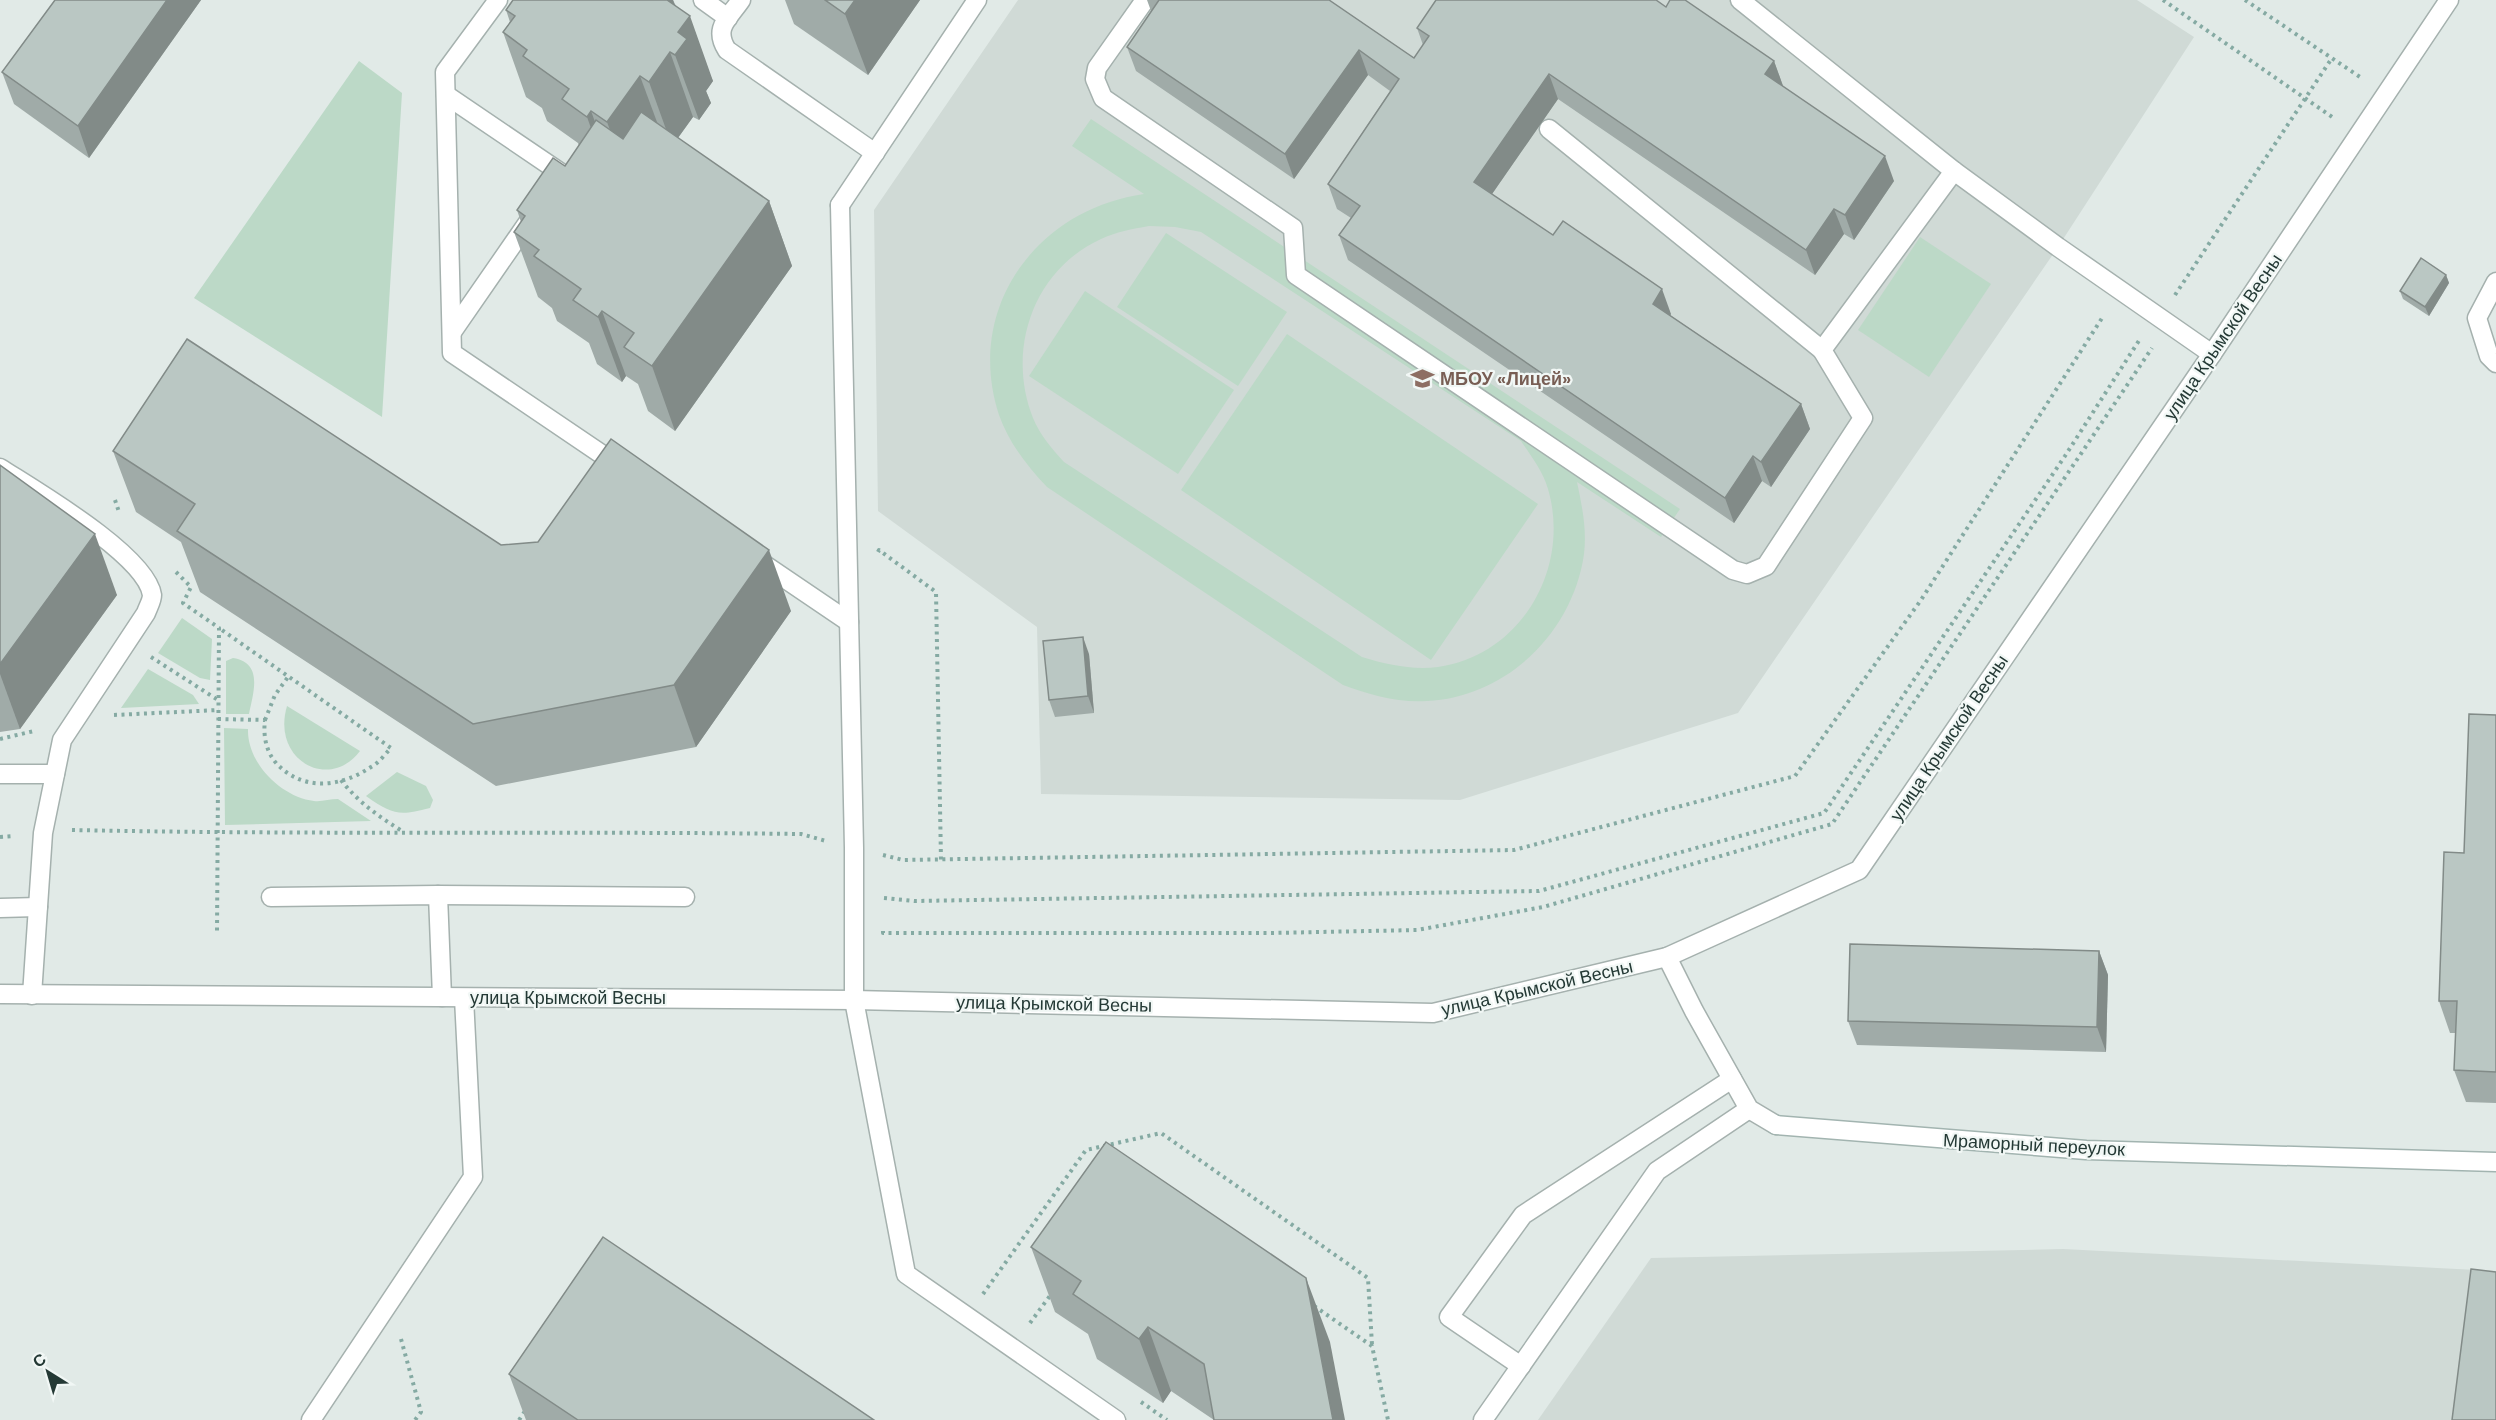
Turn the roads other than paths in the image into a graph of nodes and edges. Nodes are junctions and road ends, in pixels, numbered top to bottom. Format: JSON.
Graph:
{"nodes":[{"id":1,"x":498,"y":0,"type":"edge"},
{"id":2,"x":703,"y":0,"type":"edge"},
{"id":3,"x":741,"y":0,"type":"edge"},
{"id":4,"x":977,"y":0,"type":"edge"},
{"id":5,"x":1146,"y":0,"type":"edge"},
{"id":6,"x":1740,"y":0,"type":"edge"},
{"id":7,"x":2449,"y":0,"type":"edge"},
{"id":8,"x":728,"y":18,"type":"junction"},
{"id":9,"x":446,"y":95,"type":"junction"},
{"id":10,"x":1549,"y":129,"type":"dead end"},
{"id":11,"x":875,"y":153,"type":"junction"},
{"id":12,"x":1954,"y":171,"type":"junction"},
{"id":13,"x":2496,"y":282,"type":"edge"},
{"id":14,"x":452,"y":332,"type":"junction"},
{"id":15,"x":1822,"y":350,"type":"junction"},
{"id":16,"x":2212,"y":354,"type":"junction"},
{"id":17,"x":2496,"y":363,"type":"edge"},
{"id":18,"x":0,"y":468,"type":"edge"},
{"id":19,"x":631,"y":474,"type":"edge"},
{"id":20,"x":740,"y":548,"type":"edge"},
{"id":21,"x":849,"y":622,"type":"junction"},
{"id":22,"x":0,"y":774,"type":"edge"},
{"id":23,"x":55,"y":774,"type":"junction"},
{"id":24,"x":438,"y":895,"type":"junction"},
{"id":25,"x":272,"y":897,"type":"dead end"},
{"id":26,"x":685,"y":897,"type":"dead end"},
{"id":27,"x":38,"y":907,"type":"junction"},
{"id":28,"x":0,"y":908,"type":"edge"},
{"id":29,"x":1667,"y":957,"type":"junction"},
{"id":30,"x":0,"y":994,"type":"edge"},
{"id":31,"x":33,"y":995,"type":"junction"},
{"id":32,"x":442,"y":998,"type":"junction"},
{"id":33,"x":464,"y":998,"type":"junction"},
{"id":34,"x":855,"y":999,"type":"junction"},
{"id":35,"x":1732,"y":1079,"type":"junction"},
{"id":36,"x":1749,"y":1109,"type":"junction"},
{"id":37,"x":2496,"y":1162,"type":"edge"},
{"id":38,"x":1521,"y":1366,"type":"junction"},
{"id":39,"x":311,"y":1420,"type":"edge"},
{"id":40,"x":1116,"y":1420,"type":"edge"},
{"id":41,"x":1483,"y":1420,"type":"edge"}],
"edges":[{"from":1,"to":9,"type":"street"},
{"from":2,"to":8,"type":"street"},
{"from":3,"to":8,"type":"street"},
{"from":4,"to":11,"type":"street"},
{"from":5,"to":15,"type":"street"},
{"from":6,"to":12,"type":"street"},
{"from":7,"to":16,"type":"street","name":"улица Крымской Весны"},
{"from":8,"to":11,"type":"street"},
{"from":9,"to":14,"type":"street"},
{"from":9,"to":14,"type":"street"},
{"from":10,"to":15,"type":"street"},
{"from":11,"to":21,"type":"street"},
{"from":12,"to":15,"type":"street"},
{"from":12,"to":16,"type":"street"},
{"from":13,"to":17,"type":"street"},
{"from":14,"to":19,"type":"street"},
{"from":16,"to":29,"type":"street","name":"улица Крымской Весны"},
{"from":18,"to":23,"type":"street"},
{"from":20,"to":21,"type":"street"},
{"from":21,"to":34,"type":"street"},
{"from":22,"to":23,"type":"street"},
{"from":23,"to":27,"type":"street"},
{"from":24,"to":25,"type":"street"},
{"from":24,"to":26,"type":"street"},
{"from":24,"to":32,"type":"street"},
{"from":27,"to":28,"type":"street"},
{"from":27,"to":31,"type":"street"},
{"from":29,"to":34,"type":"street","name":"улица Крымской Весны"},
{"from":29,"to":35,"type":"street","name":"Мраморный переулок"},
{"from":30,"to":31,"type":"street","name":"улица Крымской Весны"},
{"from":31,"to":32,"type":"street","name":"улица Крымской Весны"},
{"from":32,"to":33,"type":"street","name":"улица Крымской Весны"},
{"from":33,"to":34,"type":"street","name":"улица Крымской Весны"},
{"from":33,"to":39,"type":"street"},
{"from":34,"to":40,"type":"street"},
{"from":35,"to":36,"type":"street","name":"Мраморный переулок"},
{"from":35,"to":38,"type":"street"},
{"from":36,"to":37,"type":"street","name":"Мраморный переулок"},
{"from":36,"to":38,"type":"street"},
{"from":38,"to":41,"type":"street"}]}
